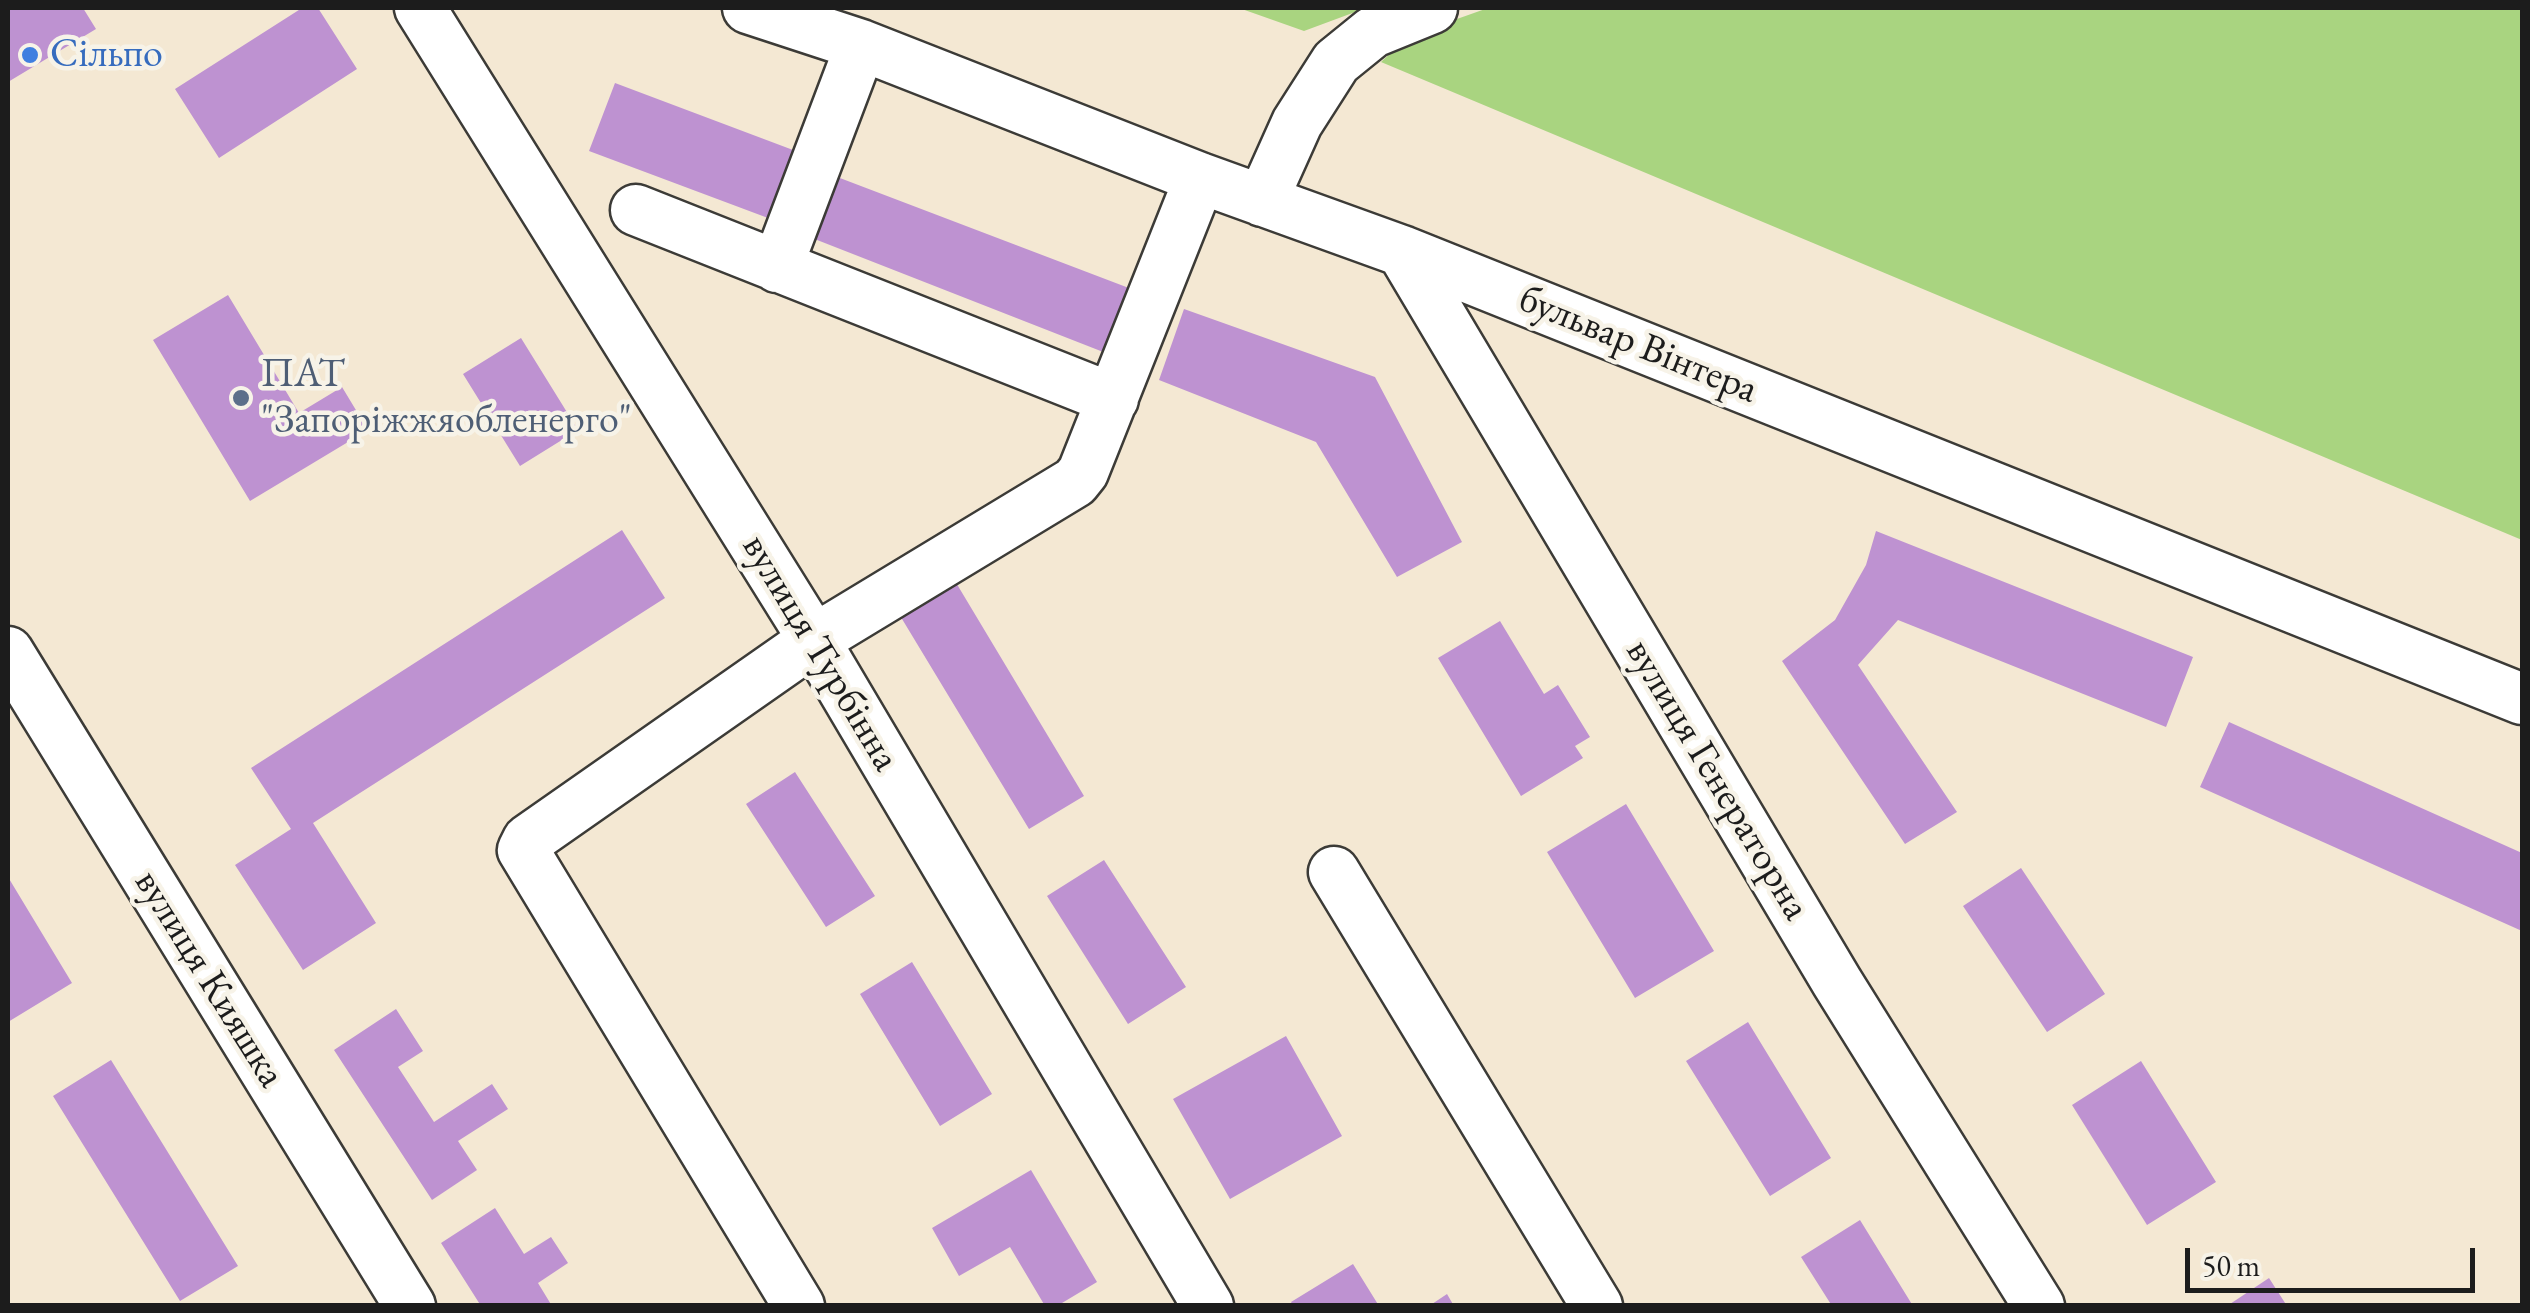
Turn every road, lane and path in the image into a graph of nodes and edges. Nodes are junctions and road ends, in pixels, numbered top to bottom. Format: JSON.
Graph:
{"nodes":[{"id":1,"x":420,"y":8,"type":"edge"},
{"id":2,"x":748,"y":8,"type":"edge"},
{"id":3,"x":1432,"y":8,"type":"edge"},
{"id":4,"x":861,"y":46,"type":"junction"},
{"id":5,"x":1200,"y":178,"type":"junction"},
{"id":6,"x":1262,"y":201,"type":"junction"},
{"id":7,"x":636,"y":210,"type":"dead end"},
{"id":8,"x":1402,"y":251,"type":"junction"},
{"id":9,"x":777,"y":267,"type":"junction"},
{"id":10,"x":1113,"y":399,"type":"junction"},
{"id":11,"x":814,"y":640,"type":"junction"},
{"id":12,"x":8,"y":652,"type":"edge"},
{"id":13,"x":2522,"y":698,"type":"edge"},
{"id":14,"x":1334,"y":872,"type":"dead end"},
{"id":15,"x":403,"y":1303,"type":"edge"},
{"id":16,"x":799,"y":1306,"type":"edge"},
{"id":17,"x":1208,"y":1306,"type":"edge"},
{"id":18,"x":1596,"y":1306,"type":"edge"},
{"id":19,"x":2040,"y":1306,"type":"edge"}],
"edges":[{"from":1,"to":11,"type":"street","name":"вулиця Турбінна"},
{"from":2,"to":4,"type":"street","name":"бульвар Вінтера"},
{"from":3,"to":6,"type":"street"},
{"from":4,"to":5,"type":"street","name":"бульвар Вінтера"},
{"from":4,"to":9,"type":"street"},
{"from":5,"to":6,"type":"street","name":"бульвар Вінтера"},
{"from":5,"to":10,"type":"street"},
{"from":6,"to":8,"type":"street","name":"бульвар Вінтера"},
{"from":7,"to":9,"type":"street"},
{"from":8,"to":13,"type":"street","name":"бульвар Вінтера"},
{"from":8,"to":19,"type":"street","name":"вулиця Генераторна"},
{"from":9,"to":10,"type":"street"},
{"from":10,"to":11,"type":"street"},
{"from":11,"to":16,"type":"street"},
{"from":11,"to":17,"type":"street","name":"вулиця Турбінна"},
{"from":12,"to":15,"type":"street","name":"вулиця Кияшка"},
{"from":14,"to":18,"type":"street"}]}
